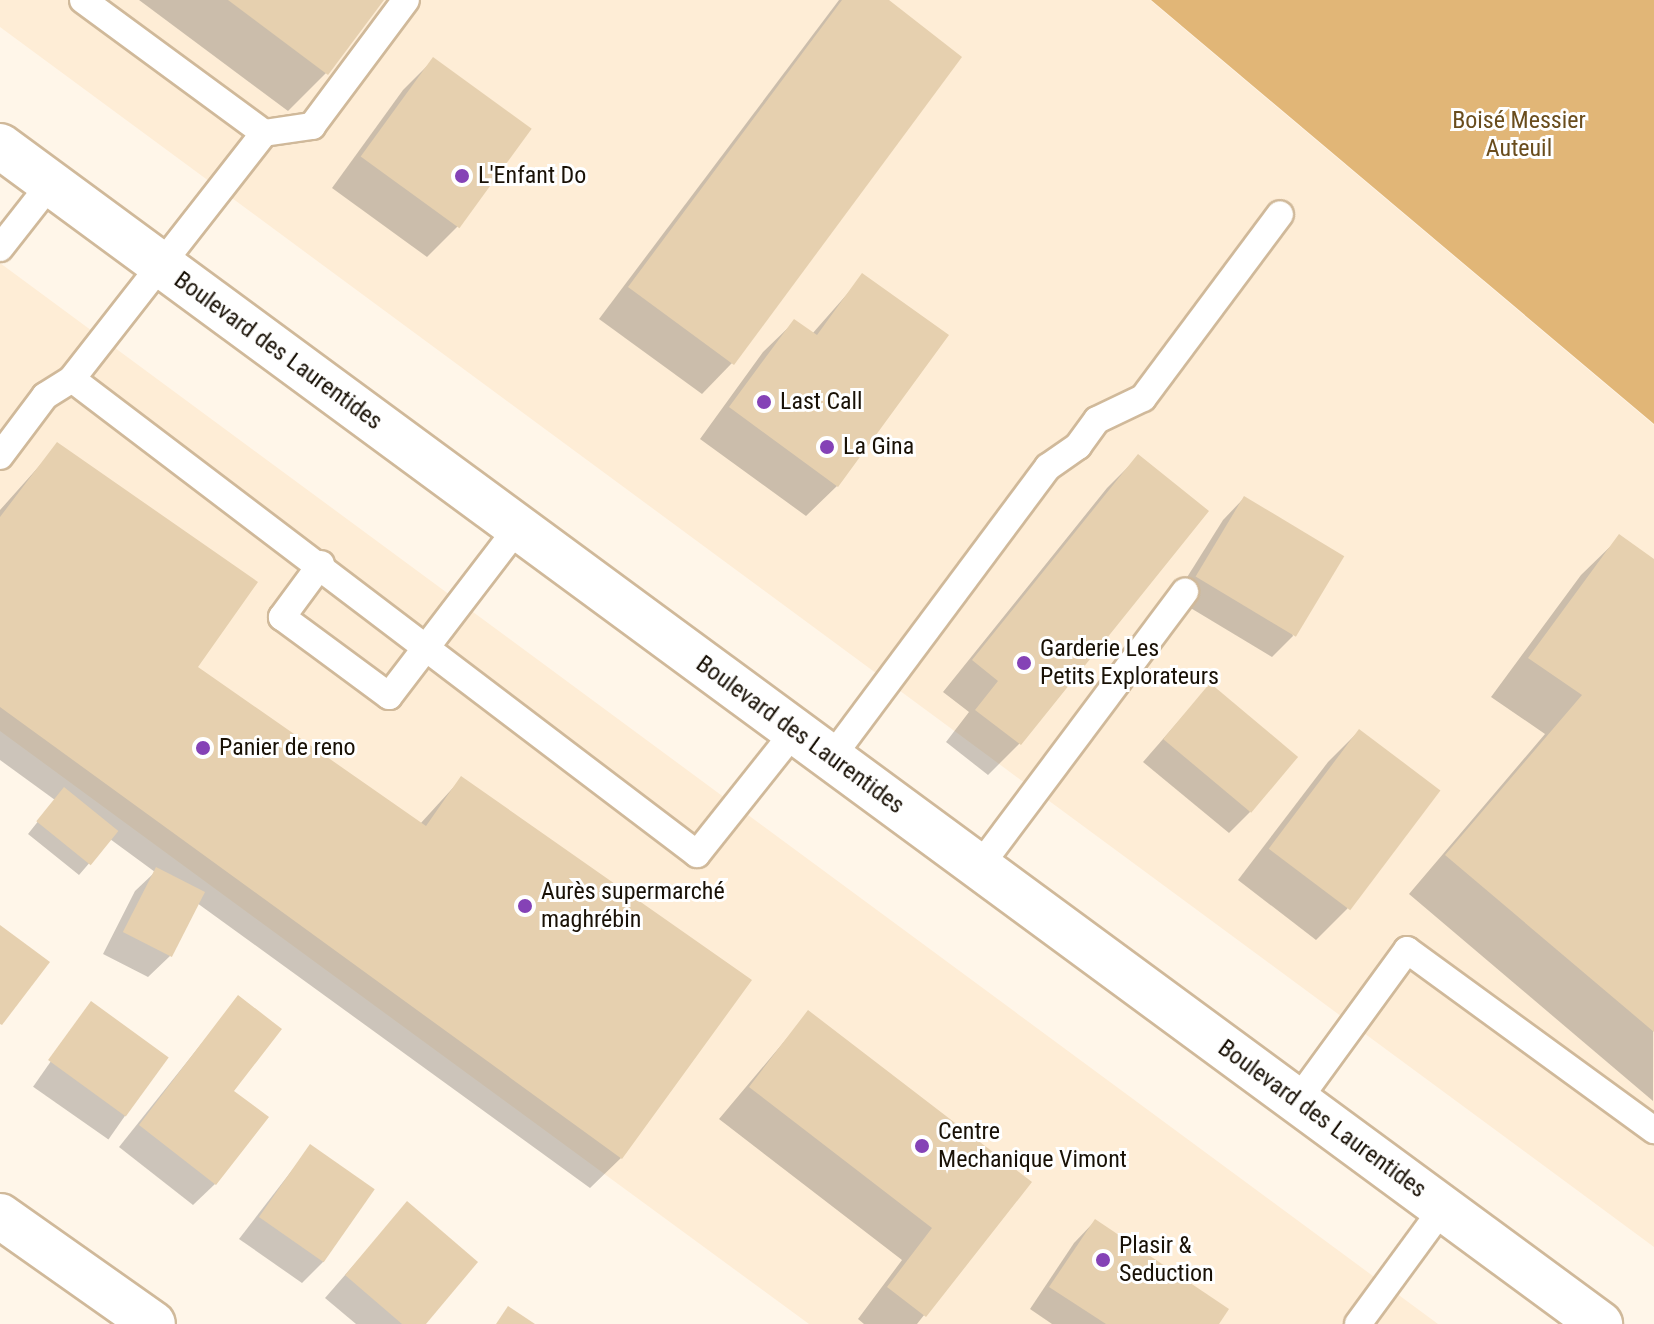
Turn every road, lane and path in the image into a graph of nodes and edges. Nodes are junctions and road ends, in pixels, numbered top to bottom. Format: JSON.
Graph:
{"nodes":[{"id":1,"x":83,"y":0,"type":"edge"},
{"id":2,"x":406,"y":0,"type":"edge"},
{"id":3,"x":264,"y":133,"type":"junction"},
{"id":4,"x":0,"y":146,"type":"edge"},
{"id":5,"x":51,"y":183,"type":"junction"},
{"id":6,"x":1280,"y":214,"type":"dead end"},
{"id":7,"x":0,"y":248,"type":"edge"},
{"id":8,"x":159,"y":263,"type":"junction"},
{"id":9,"x":72,"y":379,"type":"junction"},
{"id":10,"x":0,"y":456,"type":"edge"},
{"id":11,"x":518,"y":527,"type":"junction"},
{"id":12,"x":321,"y":564,"type":"junction"},
{"id":13,"x":1185,"y":592,"type":"dead end"},
{"id":14,"x":423,"y":648,"type":"junction"},
{"id":15,"x":795,"y":731,"type":"junction"},
{"id":16,"x":831,"y":758,"type":"junction"},
{"id":17,"x":979,"y":867,"type":"junction"},
{"id":18,"x":1297,"y":1101,"type":"junction"},
{"id":19,"x":1654,"y":1130,"type":"edge"},
{"id":20,"x":1443,"y":1208,"type":"junction"},
{"id":21,"x":0,"y":1216,"type":"edge"},
{"id":22,"x":1588,"y":1321,"type":"edge"},
{"id":23,"x":153,"y":1324,"type":"edge"},
{"id":24,"x":1358,"y":1324,"type":"edge"}],
"edges":[{"from":1,"to":3,"type":"lane"},
{"from":2,"to":3,"type":"lane"},
{"from":3,"to":8,"type":"lane"},
{"from":4,"to":5,"type":"main road","name":"Boulevard des Laurentides"},
{"from":5,"to":7,"type":"lane"},
{"from":5,"to":8,"type":"main road","name":"Boulevard des Laurentides"},
{"from":6,"to":16,"type":"lane"},
{"from":8,"to":9,"type":"lane"},
{"from":8,"to":11,"type":"main road","name":"Boulevard des Laurentides"},
{"from":9,"to":10,"type":"lane"},
{"from":9,"to":12,"type":"lane"},
{"from":11,"to":14,"type":"lane"},
{"from":11,"to":15,"type":"main road","name":"Boulevard des Laurentides"},
{"from":12,"to":14,"type":"lane"},
{"from":12,"to":14,"type":"lane"},
{"from":13,"to":17,"type":"lane"},
{"from":14,"to":15,"type":"lane"},
{"from":15,"to":16,"type":"main road","name":"Boulevard des Laurentides"},
{"from":16,"to":17,"type":"main road","name":"Boulevard des Laurentides"},
{"from":17,"to":18,"type":"main road","name":"Boulevard des Laurentides"},
{"from":18,"to":19,"type":"lane"},
{"from":18,"to":20,"type":"main road","name":"Boulevard des Laurentides"},
{"from":20,"to":22,"type":"main road","name":"Boulevard des Laurentides"},
{"from":20,"to":24,"type":"lane"},
{"from":21,"to":23,"type":"main road"}]}
